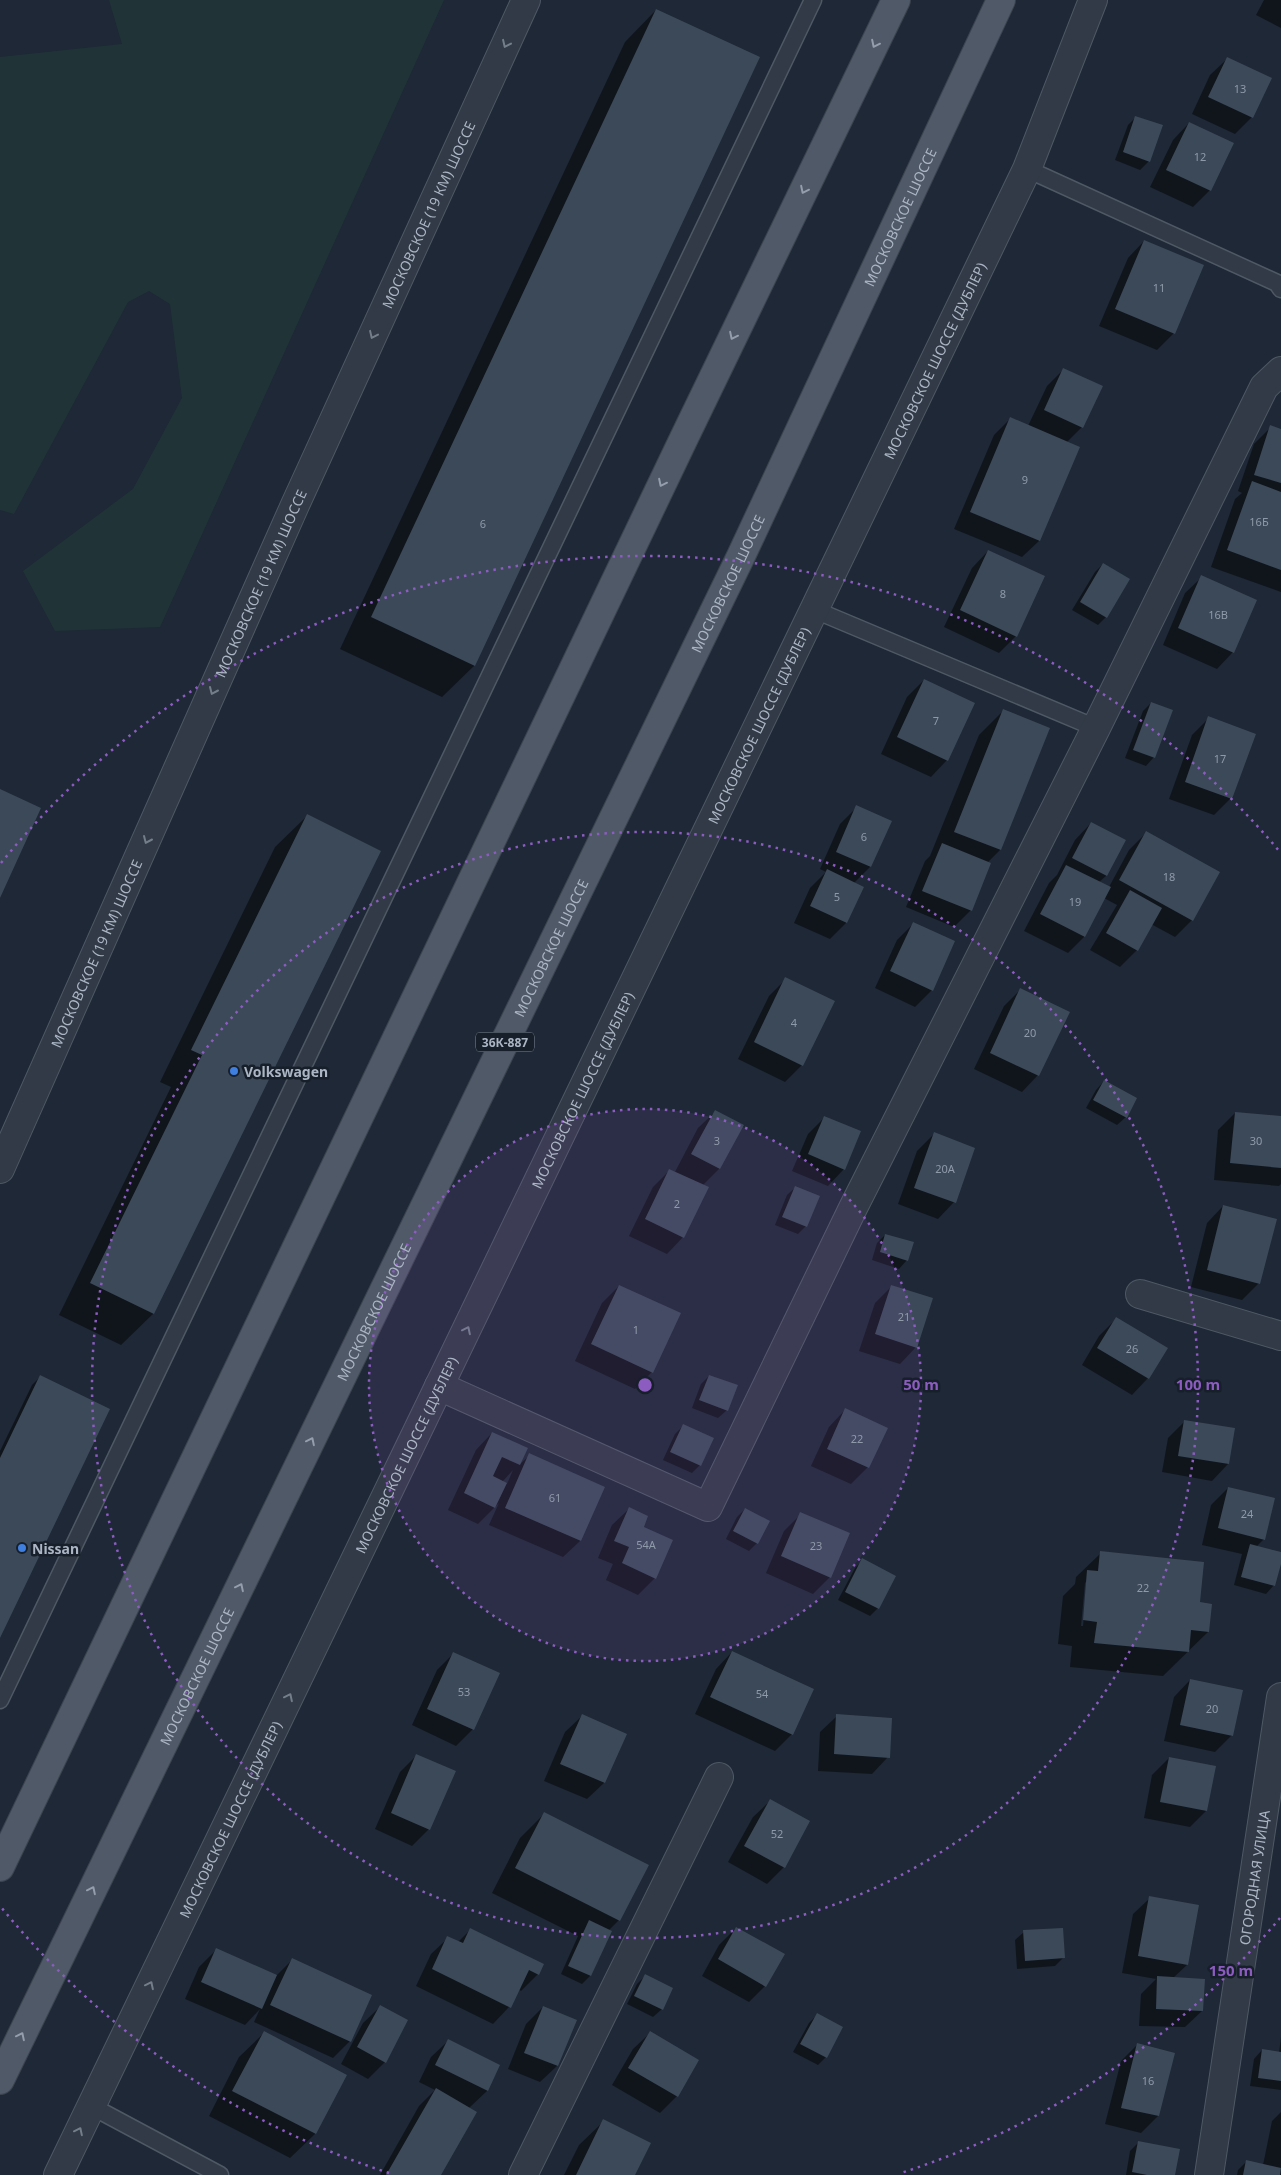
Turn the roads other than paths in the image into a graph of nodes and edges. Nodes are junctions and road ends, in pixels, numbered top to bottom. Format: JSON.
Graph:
{"nodes":[{"id":1,"x":526,"y":0,"type":"edge"},
{"id":2,"x":813,"y":0,"type":"edge"},
{"id":3,"x":896,"y":0,"type":"edge"},
{"id":4,"x":1001,"y":0,"type":"edge"},
{"id":5,"x":1094,"y":0,"type":"edge"},
{"id":6,"x":1028,"y":170,"type":"junction"},
{"id":7,"x":1281,"y":289,"type":"edge"},
{"id":8,"x":1281,"y":371,"type":"edge"},
{"id":9,"x":815,"y":610,"type":"junction"},
{"id":10,"x":1096,"y":728,"type":"junction"},
{"id":11,"x":0,"y":1169,"type":"edge"},
{"id":12,"x":1140,"y":1294,"type":"dead end"},
{"id":13,"x":1281,"y":1336,"type":"edge"},
{"id":14,"x":439,"y":1386,"type":"junction"},
{"id":15,"x":1281,"y":1697,"type":"edge"},
{"id":16,"x":0,"y":1700,"type":"edge"},
{"id":17,"x":719,"y":1776,"type":"dead end"},
{"id":18,"x":0,"y":1867,"type":"edge"},
{"id":19,"x":0,"y":2080,"type":"edge"},
{"id":20,"x":91,"y":2106,"type":"junction"},
{"id":21,"x":58,"y":2175,"type":"edge"},
{"id":22,"x":220,"y":2175,"type":"edge"},
{"id":23,"x":524,"y":2175,"type":"edge"},
{"id":24,"x":1208,"y":2175,"type":"edge"}],
"edges":[{"from":1,"to":11,"type":"street","name":"МОСКОВСКОЕ (19 КМ) ШОССЕ","one_way":true},
{"from":2,"to":16,"type":"lane"},
{"from":3,"to":18,"type":"main road","one_way":true},
{"from":19,"to":4,"type":"main road","name":"МОСКОВСКОЕ ШОССЕ","number":"36К-887","one_way":true},
{"from":5,"to":6,"type":"street","name":"МОСКОВСКОЕ ШОССЕ (ДУБЛЕР)"},
{"from":6,"to":7,"type":"lane"},
{"from":6,"to":9,"type":"street","name":"МОСКОВСКОЕ ШОССЕ (ДУБЛЕР)"},
{"from":8,"to":10,"type":"street"},
{"from":9,"to":10,"type":"lane"},
{"from":14,"to":9,"type":"street","name":"МОСКОВСКОЕ ШОССЕ (ДУБЛЕР)","one_way":true},
{"from":10,"to":14,"type":"street"},
{"from":12,"to":13,"type":"street"},
{"from":20,"to":14,"type":"street","name":"МОСКОВСКОЕ ШОССЕ (ДУБЛЕР)","one_way":true},
{"from":15,"to":24,"type":"street","name":"ОГОРОДНАЯ УЛИЦА"},
{"from":17,"to":23,"type":"street"},
{"from":21,"to":20,"type":"street","name":"МОСКОВСКОЕ ШОССЕ (ДУБЛЕР)","one_way":true},
{"from":20,"to":22,"type":"lane"}]}
